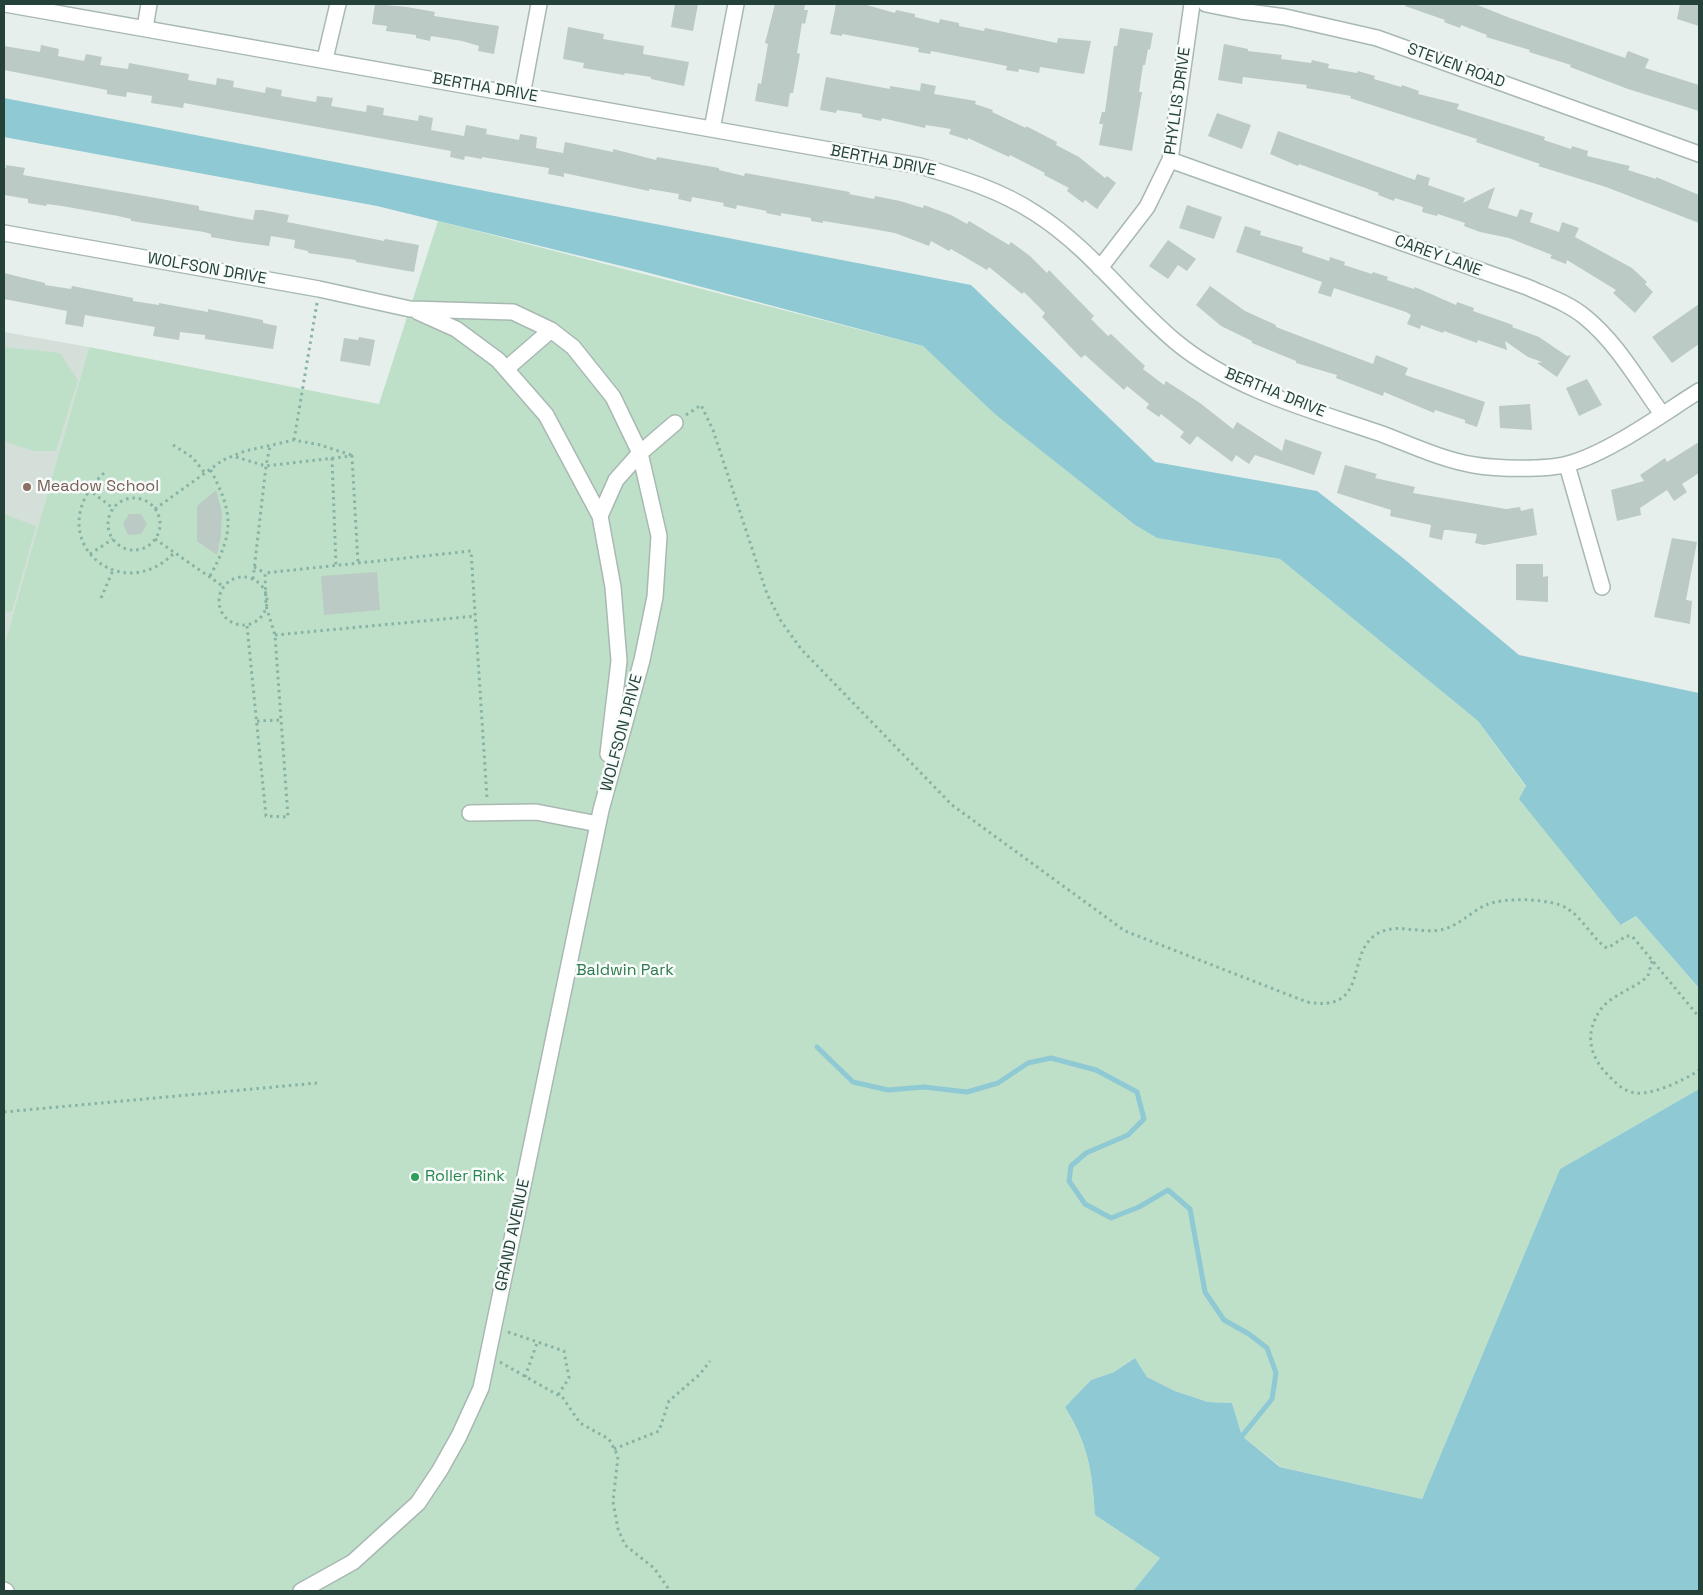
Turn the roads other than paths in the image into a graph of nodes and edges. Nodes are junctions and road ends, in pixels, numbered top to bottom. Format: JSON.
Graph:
{"nodes":[{"id":1,"x":6,"y":4,"type":"edge"},
{"id":2,"x":149,"y":4,"type":"edge"},
{"id":3,"x":338,"y":4,"type":"edge"},
{"id":4,"x":539,"y":4,"type":"edge"},
{"id":5,"x":736,"y":4,"type":"edge"},
{"id":6,"x":1192,"y":4,"type":"edge"},
{"id":7,"x":1206,"y":4,"type":"edge"},
{"id":8,"x":145,"y":28,"type":"junction"},
{"id":9,"x":325,"y":59,"type":"junction"},
{"id":10,"x":522,"y":96,"type":"junction"},
{"id":11,"x":712,"y":129,"type":"junction"},
{"id":12,"x":1699,"y":154,"type":"edge"},
{"id":13,"x":1170,"y":160,"type":"junction"},
{"id":14,"x":4,"y":233,"type":"edge"},
{"id":15,"x":1100,"y":268,"type":"junction"},
{"id":16,"x":410,"y":309,"type":"junction"},
{"id":17,"x":551,"y":330,"type":"junction"},
{"id":18,"x":506,"y":369,"type":"junction"},
{"id":19,"x":1699,"y":391,"type":"edge"},
{"id":20,"x":1662,"y":414,"type":"junction"},
{"id":21,"x":675,"y":423,"type":"road end"},
{"id":22,"x":640,"y":453,"type":"junction"},
{"id":23,"x":1567,"y":465,"type":"junction"},
{"id":24,"x":600,"y":516,"type":"junction"},
{"id":25,"x":1602,"y":587,"type":"dead end"},
{"id":26,"x":470,"y":813,"type":"dead end"},
{"id":27,"x":600,"y":817,"type":"junction"},
{"id":28,"x":301,"y":1591,"type":"edge"}],
"edges":[{"from":1,"to":8,"type":"street","name":"BERTHA DRIVE"},
{"from":2,"to":8,"type":"street"},
{"from":3,"to":9,"type":"street"},
{"from":4,"to":10,"type":"street"},
{"from":5,"to":11,"type":"street"},
{"from":6,"to":13,"type":"street","name":"PHYLLIS DRIVE"},
{"from":7,"to":12,"type":"street","name":"STEVEN ROAD"},
{"from":8,"to":9,"type":"street","name":"BERTHA DRIVE"},
{"from":9,"to":10,"type":"street","name":"BERTHA DRIVE"},
{"from":10,"to":11,"type":"street","name":"BERTHA DRIVE"},
{"from":11,"to":15,"type":"street","name":"BERTHA DRIVE"},
{"from":13,"to":15,"type":"street","name":"PHYLLIS DRIVE"},
{"from":13,"to":20,"type":"street","name":"CAREY LANE"},
{"from":14,"to":16,"type":"street","name":"WOLFSON DRIVE"},
{"from":15,"to":23,"type":"street","name":"BERTHA DRIVE"},
{"from":16,"to":17,"type":"street","name":"WOLFSON DRIVE"},
{"from":16,"to":18,"type":"street","name":"WOLFSON DRIVE"},
{"from":17,"to":18,"type":"street"},
{"from":17,"to":22,"type":"street","name":"WOLFSON DRIVE"},
{"from":18,"to":24,"type":"street","name":"WOLFSON DRIVE"},
{"from":19,"to":20,"type":"street","name":"BERTHA DRIVE"},
{"from":20,"to":23,"type":"street","name":"BERTHA DRIVE"},
{"from":21,"to":22,"type":"street"},
{"from":22,"to":24,"type":"street"},
{"from":22,"to":27,"type":"street","name":"WOLFSON DRIVE"},
{"from":23,"to":25,"type":"street"},
{"from":24,"to":27,"type":"street","name":"WOLFSON DRIVE"},
{"from":26,"to":27,"type":"street"},
{"from":27,"to":28,"type":"street","name":"GRAND AVENUE"}]}
